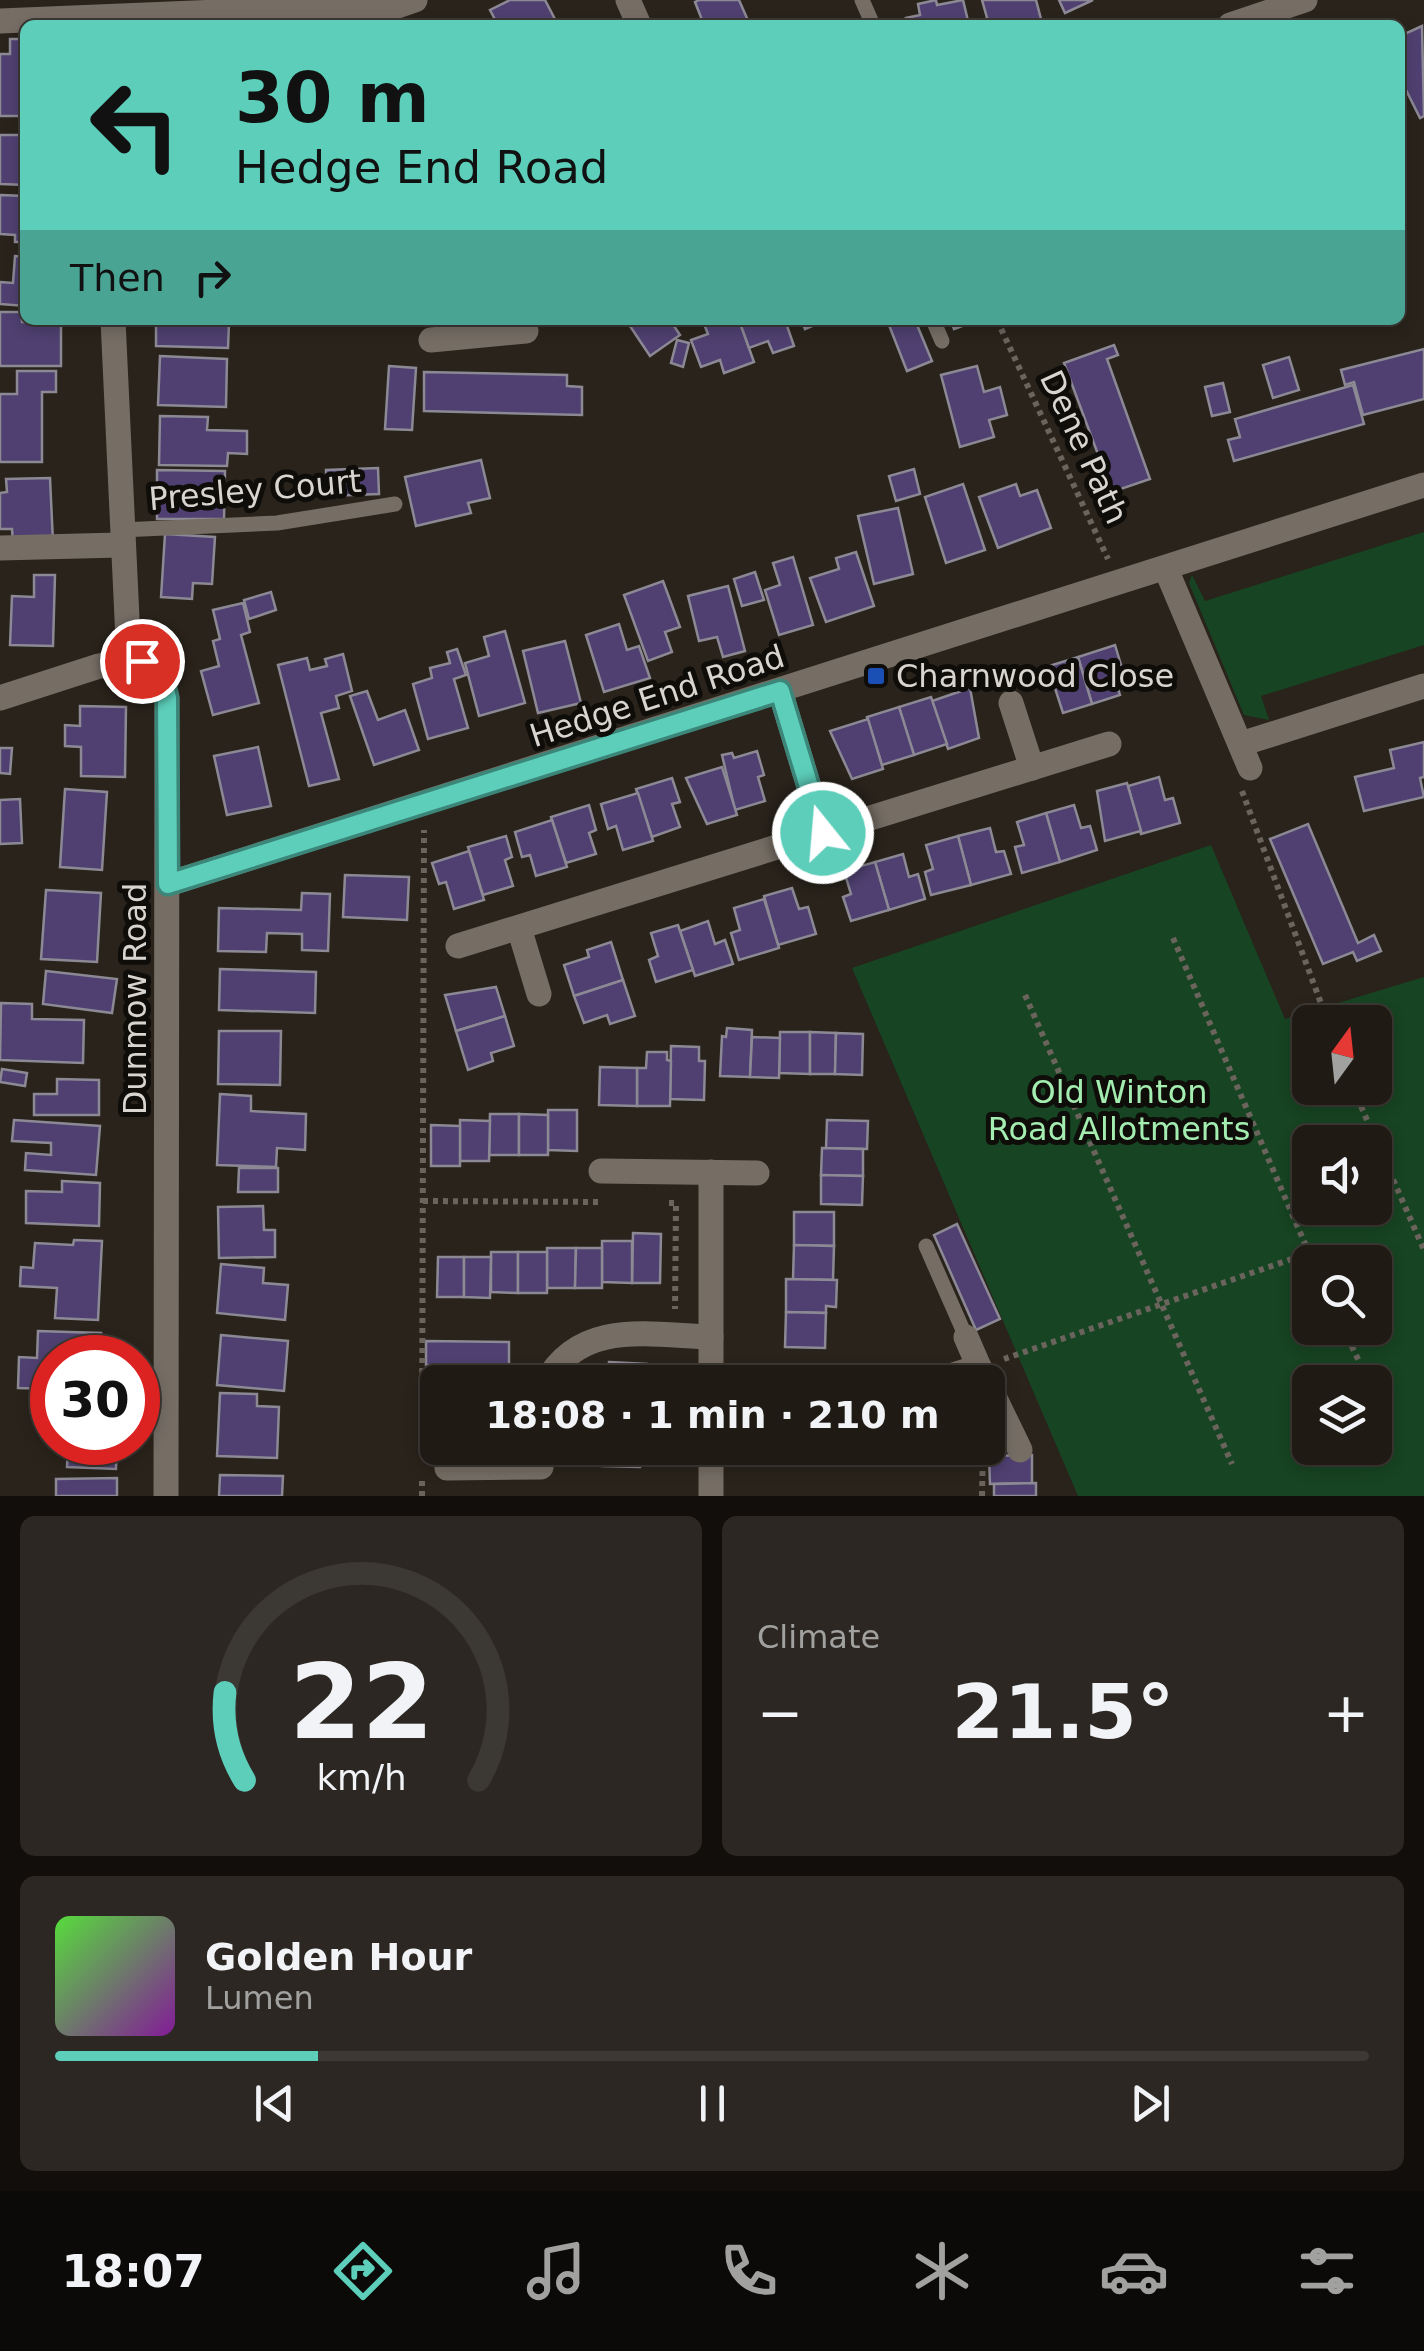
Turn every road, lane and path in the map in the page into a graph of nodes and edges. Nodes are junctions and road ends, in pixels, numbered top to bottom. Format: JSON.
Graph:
{"nodes":[{"id":1,"x":415,"y":0,"type":"edge"},
{"id":2,"x":1305,"y":0,"type":"edge"},
{"id":3,"x":387,"y":17,"type":"edge"},
{"id":4,"x":118,"y":20,"type":"edge"},
{"id":5,"x":1245,"y":20,"type":"edge"},
{"id":6,"x":113,"y":325,"type":"edge"},
{"id":7,"x":936,"y":325,"type":"edge"},
{"id":8,"x":999,"y":325,"type":"edge"},
{"id":9,"x":499,"y":326,"type":"edge"},
{"id":10,"x":526,"y":331,"type":"dead end"},
{"id":11,"x":431,"y":340,"type":"dead end"},
{"id":12,"x":942,"y":341,"type":"dead end"},
{"id":13,"x":1424,"y":485,"type":"edge"},
{"id":14,"x":395,"y":504,"type":"dead end"},
{"id":15,"x":120,"y":537,"type":"junction"},
{"id":16,"x":0,"y":548,"type":"edge"},
{"id":17,"x":1156,"y":572,"type":"junction"},
{"id":18,"x":129,"y":661,"type":"junction"},
{"id":19,"x":1424,"y":686,"type":"edge"},
{"id":20,"x":780,"y":691,"type":"junction"},
{"id":21,"x":0,"y":698,"type":"edge"},
{"id":22,"x":1011,"y":703,"type":"dead end"},
{"id":23,"x":1108,"y":744,"type":"dead end"},
{"id":24,"x":1032,"y":768,"type":"junction"},
{"id":25,"x":424,"y":804,"type":"junction"},
{"id":26,"x":823,"y":833,"type":"junction"},
{"id":27,"x":168,"y":884,"type":"junction"},
{"id":28,"x":519,"y":928,"type":"junction"},
{"id":29,"x":1173,"y":938,"type":"dead end"},
{"id":30,"x":458,"y":946,"type":"dead end"},
{"id":31,"x":539,"y":994,"type":"dead end"},
{"id":32,"x":1025,"y":995,"type":"dead end"},
{"id":33,"x":1360,"y":1105,"type":"edge"},
{"id":34,"x":601,"y":1170,"type":"dead end"},
{"id":35,"x":711,"y":1172,"type":"junction"},
{"id":36,"x":757,"y":1173,"type":"dead end"},
{"id":37,"x":423,"y":1201,"type":"junction"},
{"id":38,"x":613,"y":1202,"type":"dead end"},
{"id":39,"x":661,"y":1203,"type":"dead end"},
{"id":40,"x":1306,"y":1245,"type":"edge"},
{"id":41,"x":926,"y":1246,"type":"dead end"},
{"id":42,"x":1424,"y":1250,"type":"edge"},
{"id":43,"x":1292,"y":1259,"type":"edge"},
{"id":44,"x":1159,"y":1306,"type":"junction"},
{"id":45,"x":675,"y":1336,"type":"junction"},
{"id":46,"x":711,"y":1337,"type":"junction"},
{"id":47,"x":966,"y":1337,"type":"joint"},
{"id":48,"x":422,"y":1365,"type":"edge"},
{"id":49,"x":558,"y":1365,"type":"edge"},
{"id":50,"x":712,"y":1365,"type":"edge"},
{"id":51,"x":979,"y":1365,"type":"edge"},
{"id":52,"x":1005,"y":1370,"type":"edge"},
{"id":53,"x":1005,"y":1419,"type":"edge"},
{"id":54,"x":1020,"y":1450,"type":"dead end"},
{"id":55,"x":1232,"y":1464,"type":"dead end"},
{"id":56,"x":541,"y":1465,"type":"edge"},
{"id":57,"x":711,"y":1465,"type":"edge"},
{"id":58,"x":434,"y":1472,"type":"joint"},
{"id":59,"x":166,"y":1496,"type":"edge"},
{"id":60,"x":422,"y":1496,"type":"edge"},
{"id":61,"x":711,"y":1496,"type":"edge"}],
"edges":[{"from":1,"to":3,"type":"street"},
{"from":2,"to":5,"type":"street"},
{"from":3,"to":4,"type":"street"},
{"from":6,"to":15,"type":"street"},
{"from":7,"to":12,"type":"lane"},
{"from":8,"to":17,"type":"path","name":"Dene Path"},
{"from":9,"to":10,"type":"street"},
{"from":9,"to":11,"type":"street"},
{"from":13,"to":17,"type":"street","name":"Hedge End Road"},
{"from":14,"to":15,"type":"lane","name":"Presley Court"},
{"from":15,"to":16,"type":"street"},
{"from":15,"to":18,"type":"street"},
{"from":17,"to":19,"type":"street"},
{"from":17,"to":20,"type":"street","name":"Hedge End Road"},
{"from":18,"to":21,"type":"street"},
{"from":18,"to":27,"type":"street","name":"Dunmow Road"},
{"from":20,"to":25,"type":"street","name":"Hedge End Road"},
{"from":20,"to":26,"type":"street"},
{"from":22,"to":24,"type":"street"},
{"from":23,"to":24,"type":"street"},
{"from":24,"to":26,"type":"street"},
{"from":25,"to":27,"type":"street","name":"Hedge End Road"},
{"from":25,"to":37,"type":"path"},
{"from":26,"to":28,"type":"street"},
{"from":27,"to":59,"type":"street","name":"Dunmow Road"},
{"from":28,"to":30,"type":"street"},
{"from":28,"to":31,"type":"street"},
{"from":29,"to":40,"type":"path"},
{"from":32,"to":44,"type":"path"},
{"from":33,"to":42,"type":"path"},
{"from":34,"to":35,"type":"street"},
{"from":35,"to":36,"type":"street"},
{"from":35,"to":46,"type":"street"},
{"from":37,"to":38,"type":"path"},
{"from":37,"to":48,"type":"path"},
{"from":39,"to":45,"type":"path"},
{"from":41,"to":47,"type":"lane"},
{"from":43,"to":44,"type":"path"},
{"from":44,"to":52,"type":"path"},
{"from":44,"to":55,"type":"path"},
{"from":45,"to":46,"type":"street"},
{"from":45,"to":49,"type":"street"},
{"from":46,"to":50,"type":"street"},
{"from":47,"to":51,"type":"street"},
{"from":53,"to":54,"type":"street"},
{"from":56,"to":58,"type":"street"},
{"from":57,"to":61,"type":"street"},
{"from":58,"to":60,"type":"path"}]}
